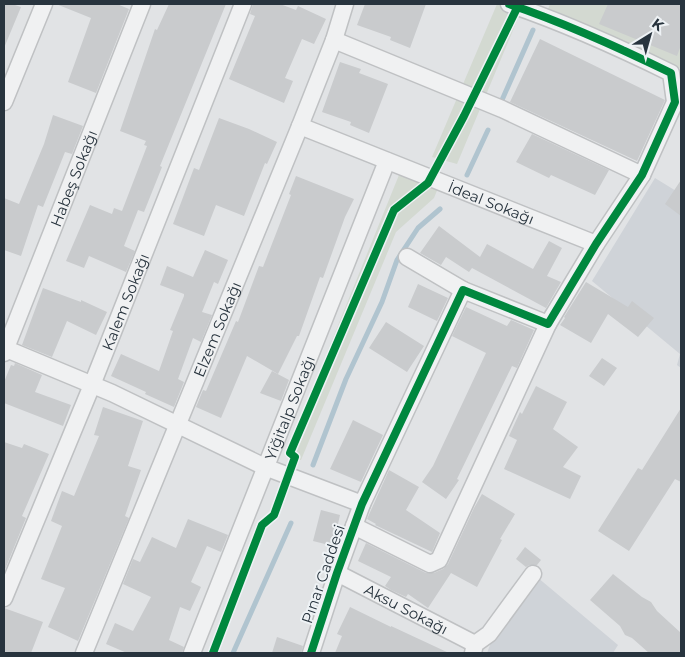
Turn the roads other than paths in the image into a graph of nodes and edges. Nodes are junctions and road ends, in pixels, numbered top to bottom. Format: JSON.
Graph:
{"nodes":[{"id":1,"x":44,"y":4,"type":"edge"},
{"id":2,"x":142,"y":4,"type":"edge"},
{"id":3,"x":243,"y":4,"type":"edge"},
{"id":4,"x":345,"y":4,"type":"edge"},
{"id":5,"x":509,"y":4,"type":"edge"},
{"id":6,"x":334,"y":40,"type":"junction"},
{"id":7,"x":4,"y":102,"type":"edge"},
{"id":8,"x":300,"y":126,"type":"junction"},
{"id":9,"x":387,"y":161,"type":"junction"},
{"id":10,"x":642,"y":175,"type":"junction"},
{"id":11,"x":596,"y":244,"type":"junction"},
{"id":12,"x":408,"y":257,"type":"dead end"},
{"id":13,"x":463,"y":290,"type":"junction"},
{"id":14,"x":548,"y":324,"type":"junction"},
{"id":15,"x":4,"y":350,"type":"edge"},
{"id":16,"x":92,"y":385,"type":"junction"},
{"id":17,"x":177,"y":425,"type":"junction"},
{"id":18,"x":265,"y":467,"type":"junction"},
{"id":19,"x":362,"y":504,"type":"junction"},
{"id":20,"x":354,"y":526,"type":"junction"},
{"id":21,"x":337,"y":573,"type":"junction"},
{"id":22,"x":533,"y":574,"type":"dead end"},
{"id":23,"x":4,"y":598,"type":"edge"},
{"id":24,"x":474,"y":648,"type":"edge"},
{"id":25,"x":84,"y":653,"type":"edge"},
{"id":26,"x":192,"y":653,"type":"edge"},
{"id":27,"x":311,"y":653,"type":"edge"}],
"edges":[{"from":1,"to":7,"type":"street"},
{"from":2,"to":15,"type":"street","name":"Habeş Sokağı"},
{"from":3,"to":16,"type":"street","name":"Kalem Sokağı"},
{"from":4,"to":6,"type":"street","name":"Elzem Sokağı"},
{"from":5,"to":10,"type":"street"},
{"from":6,"to":8,"type":"street","name":"Elzem Sokağı"},
{"from":6,"to":10,"type":"street"},
{"from":8,"to":9,"type":"street","name":"İdeal Sokağı"},
{"from":8,"to":17,"type":"street","name":"Elzem Sokağı"},
{"from":9,"to":11,"type":"street","name":"İdeal Sokağı"},
{"from":9,"to":18,"type":"street","name":"Yiğitalp Sokağı"},
{"from":10,"to":11,"type":"street"},
{"from":11,"to":14,"type":"street"},
{"from":12,"to":13,"type":"street"},
{"from":13,"to":14,"type":"street"},
{"from":13,"to":19,"type":"street","name":"Pınar Caddesi"},
{"from":14,"to":20,"type":"street"},
{"from":15,"to":16,"type":"street"},
{"from":16,"to":17,"type":"street"},
{"from":16,"to":23,"type":"street","name":"Kalem Sokağı"},
{"from":17,"to":18,"type":"street"},
{"from":17,"to":25,"type":"street","name":"Elzem Sokağı"},
{"from":18,"to":19,"type":"street"},
{"from":18,"to":26,"type":"street","name":"Yiğitalp Sokağı"},
{"from":19,"to":20,"type":"street","name":"Pınar Caddesi"},
{"from":20,"to":21,"type":"street","name":"Pınar Caddesi"},
{"from":21,"to":24,"type":"street","name":"Aksu Sokağı"},
{"from":21,"to":27,"type":"street","name":"Pınar Caddesi"},
{"from":22,"to":24,"type":"street"}]}
